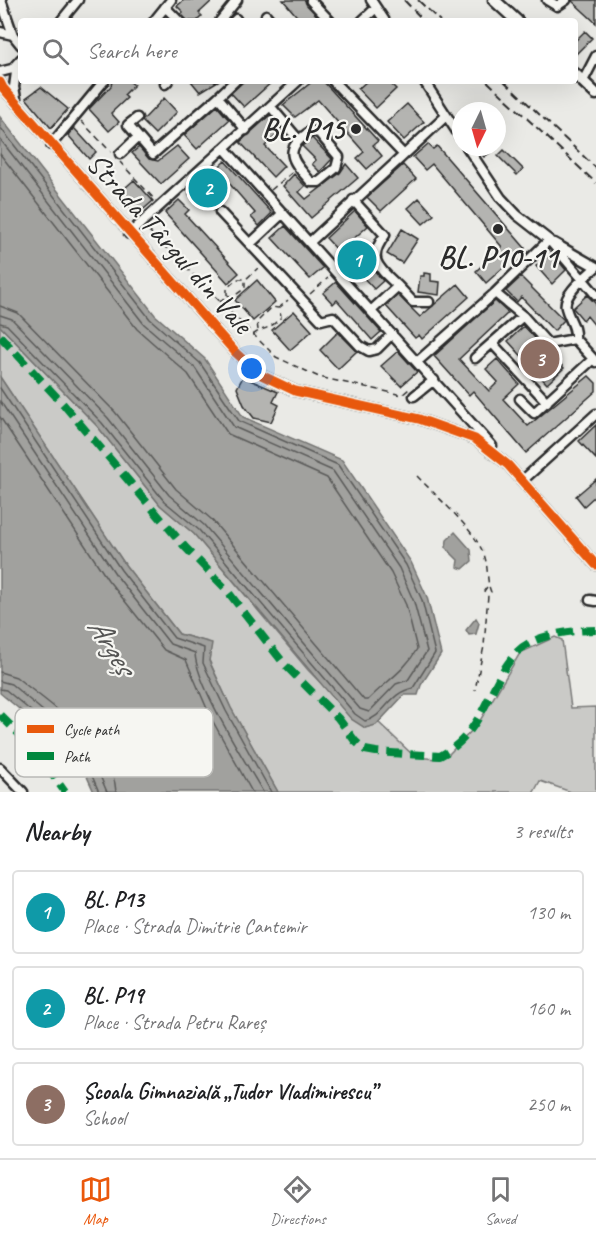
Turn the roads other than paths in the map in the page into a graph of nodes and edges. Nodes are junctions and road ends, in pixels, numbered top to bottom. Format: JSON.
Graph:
{"nodes":[{"id":1,"x":1,"y":0,"type":"edge"},
{"id":2,"x":78,"y":0,"type":"edge"},
{"id":3,"x":237,"y":0,"type":"edge"},
{"id":4,"x":494,"y":0,"type":"edge"},
{"id":5,"x":547,"y":0,"type":"edge"},
{"id":6,"x":566,"y":0,"type":"edge"},
{"id":7,"x":311,"y":2,"type":"dead end"},
{"id":8,"x":168,"y":4,"type":"edge"},
{"id":9,"x":374,"y":4,"type":"edge"},
{"id":10,"x":4,"y":11,"type":"junction"},
{"id":11,"x":63,"y":18,"type":"edge"},
{"id":12,"x":156,"y":18,"type":"edge"},
{"id":13,"x":177,"y":18,"type":"edge"},
{"id":14,"x":222,"y":18,"type":"edge"},
{"id":15,"x":327,"y":18,"type":"edge"},
{"id":16,"x":364,"y":18,"type":"edge"},
{"id":17,"x":383,"y":18,"type":"edge"},
{"id":18,"x":514,"y":18,"type":"edge"},
{"id":19,"x":0,"y":24,"type":"edge"},
{"id":20,"x":0,"y":32,"type":"edge"},
{"id":21,"x":18,"y":40,"type":"edge"},
{"id":22,"x":596,"y":56,"type":"edge"},
{"id":23,"x":18,"y":62,"type":"edge"},
{"id":24,"x":18,"y":69,"type":"edge"},
{"id":25,"x":0,"y":72,"type":"edge"},
{"id":26,"x":579,"y":78,"type":"edge"},
{"id":27,"x":0,"y":82,"type":"edge"},
{"id":28,"x":102,"y":84,"type":"edge"},
{"id":29,"x":233,"y":84,"type":"edge"},
{"id":30,"x":295,"y":84,"type":"edge"},
{"id":31,"x":336,"y":84,"type":"edge"},
{"id":32,"x":425,"y":84,"type":"edge"},
{"id":33,"x":596,"y":94,"type":"edge"},
{"id":34,"x":218,"y":97,"type":"junction"},
{"id":35,"x":17,"y":105,"type":"junction"},
{"id":36,"x":271,"y":107,"type":"junction"},
{"id":37,"x":446,"y":116,"type":"junction"},
{"id":38,"x":137,"y":118,"type":"dead end"},
{"id":39,"x":452,"y":125,"type":"edge"},
{"id":40,"x":246,"y":130,"type":"junction"},
{"id":41,"x":138,"y":137,"type":"junction"},
{"id":42,"x":298,"y":139,"type":"junction"},
{"id":43,"x":51,"y":145,"type":"junction"},
{"id":44,"x":225,"y":149,"type":"junction"},
{"id":45,"x":120,"y":154,"type":"dead end"},
{"id":46,"x":403,"y":154,"type":"junction"},
{"id":47,"x":473,"y":156,"type":"edge"},
{"id":48,"x":353,"y":200,"type":"junction"},
{"id":49,"x":220,"y":212,"type":"dead end"},
{"id":50,"x":283,"y":213,"type":"junction"},
{"id":51,"x":129,"y":234,"type":"junction"},
{"id":52,"x":549,"y":240,"type":"junction"},
{"id":53,"x":310,"y":242,"type":"junction"},
{"id":54,"x":250,"y":244,"type":"junction"},
{"id":55,"x":596,"y":267,"type":"edge"},
{"id":56,"x":583,"y":280,"type":"junction"},
{"id":57,"x":398,"y":286,"type":"junction"},
{"id":58,"x":495,"y":293,"type":"junction"},
{"id":59,"x":596,"y":295,"type":"edge"},
{"id":60,"x":429,"y":302,"type":"dead end"},
{"id":61,"x":372,"y":310,"type":"junction"},
{"id":62,"x":523,"y":316,"type":"junction"},
{"id":63,"x":392,"y":334,"type":"junction"},
{"id":64,"x":575,"y":339,"type":"junction"},
{"id":65,"x":492,"y":343,"type":"junction"},
{"id":66,"x":475,"y":358,"type":"dead end"},
{"id":67,"x":595,"y":361,"type":"edge"},
{"id":68,"x":417,"y":362,"type":"junction"},
{"id":69,"x":434,"y":380,"type":"junction"},
{"id":70,"x":413,"y":392,"type":"road end"},
{"id":71,"x":520,"y":399,"type":"dead end"},
{"id":72,"x":547,"y":402,"type":"junction"},
{"id":73,"x":596,"y":414,"type":"edge"},
{"id":74,"x":507,"y":465,"type":"junction"},
{"id":75,"x":522,"y":482,"type":"junction"},
{"id":76,"x":596,"y":565,"type":"edge"},
{"id":77,"x":0,"y":768,"type":"edge"},
{"id":78,"x":23,"y":792,"type":"edge"}],
"edges":[{"from":1,"to":10,"type":"street"},
{"from":2,"to":11,"type":"street"},
{"from":3,"to":14,"type":"street"},
{"from":4,"to":18,"type":"main road"},
{"from":5,"to":6,"type":"street"},
{"from":7,"to":15,"type":"street"},
{"from":8,"to":12,"type":"street"},
{"from":8,"to":13,"type":"street"},
{"from":9,"to":16,"type":"street"},
{"from":9,"to":17,"type":"street"},
{"from":10,"to":19,"type":"street"},
{"from":10,"to":21,"type":"street"},
{"from":20,"to":21,"type":"street"},
{"from":22,"to":26,"type":"street"},
{"from":23,"to":25,"type":"street"},
{"from":24,"to":35,"type":"street"},
{"from":26,"to":33,"type":"main road"},
{"from":27,"to":35,"type":"street","name":"Strada Târgul din Vale"},
{"from":28,"to":43,"type":"street"},
{"from":29,"to":34,"type":"street"},
{"from":30,"to":36,"type":"street"},
{"from":31,"to":46,"type":"street"},
{"from":32,"to":37,"type":"street"},
{"from":34,"to":40,"type":"street"},
{"from":34,"to":41,"type":"street"},
{"from":35,"to":43,"type":"street","name":"Strada Târgul din Vale"},
{"from":36,"to":40,"type":"street"},
{"from":36,"to":42,"type":"street"},
{"from":37,"to":39,"type":"street"},
{"from":37,"to":46,"type":"street"},
{"from":38,"to":41,"type":"street"},
{"from":40,"to":44,"type":"street"},
{"from":41,"to":45,"type":"street"},
{"from":42,"to":42,"type":"street"},
{"from":43,"to":51,"type":"street","name":"Strada Târgul din Vale"},
{"from":44,"to":50,"type":"street"},
{"from":44,"to":51,"type":"street"},
{"from":46,"to":48,"type":"street"},
{"from":47,"to":52,"type":"street"},
{"from":48,"to":53,"type":"street"},
{"from":48,"to":57,"type":"street"},
{"from":49,"to":54,"type":"street"},
{"from":50,"to":53,"type":"street"},
{"from":50,"to":54,"type":"street"},
{"from":51,"to":74,"type":"street","name":"Strada Târgul din Vale"},
{"from":52,"to":55,"type":"street"},
{"from":52,"to":56,"type":"street"},
{"from":52,"to":58,"type":"street"},
{"from":53,"to":61,"type":"street"},
{"from":54,"to":63,"type":"street"},
{"from":55,"to":56,"type":"street"},
{"from":56,"to":59,"type":"street"},
{"from":56,"to":64,"type":"street"},
{"from":57,"to":60,"type":"street"},
{"from":57,"to":61,"type":"street"},
{"from":58,"to":62,"type":"street"},
{"from":58,"to":68,"type":"street"},
{"from":61,"to":63,"type":"street"},
{"from":62,"to":64,"type":"street"},
{"from":62,"to":65,"type":"street"},
{"from":63,"to":68,"type":"street"},
{"from":64,"to":67,"type":"street"},
{"from":65,"to":66,"type":"street"},
{"from":65,"to":72,"type":"street"},
{"from":67,"to":72,"type":"street"},
{"from":68,"to":69,"type":"street"},
{"from":69,"to":70,"type":"street"},
{"from":69,"to":74,"type":"street"},
{"from":71,"to":72,"type":"street"},
{"from":73,"to":75,"type":"street"},
{"from":74,"to":75,"type":"street","name":"Strada Târgul din Vale"},
{"from":75,"to":76,"type":"street","name":"Strada Târgul din Vale"},
{"from":77,"to":78,"type":"street"}]}
